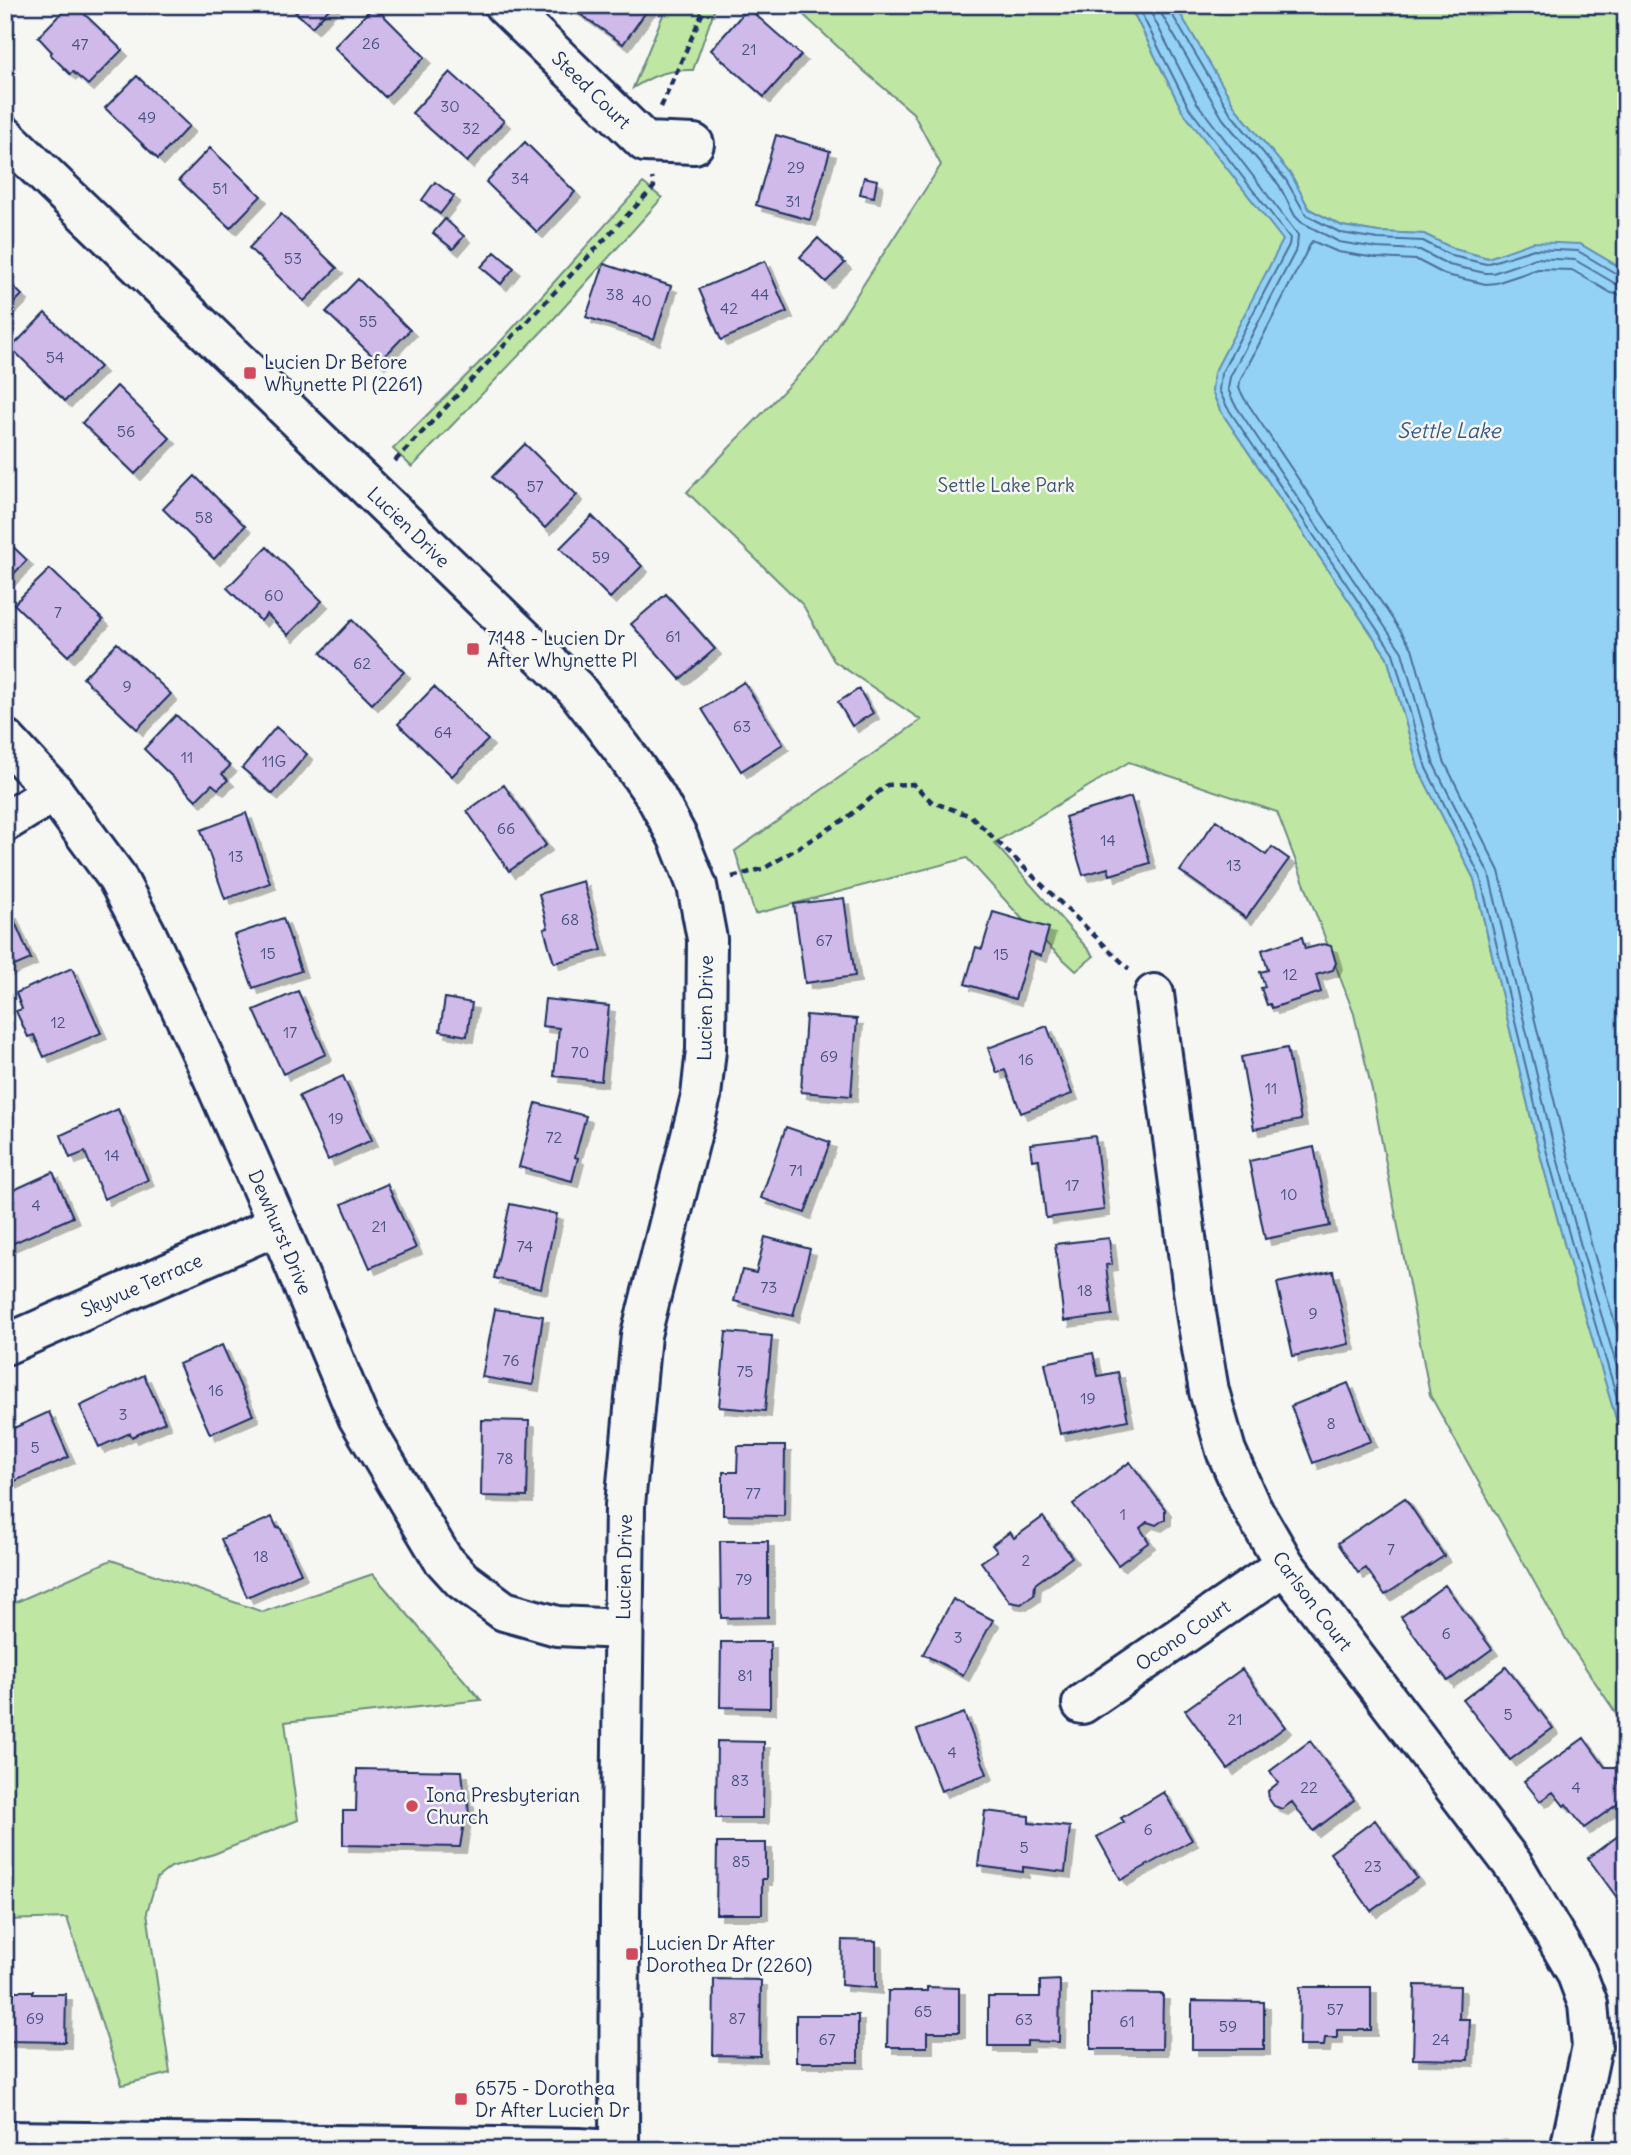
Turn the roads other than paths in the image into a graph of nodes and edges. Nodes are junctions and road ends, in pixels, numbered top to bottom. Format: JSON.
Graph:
{"nodes":[{"id":1,"x":504,"y":5,"type":"edge"},
{"id":2,"x":5,"y":136,"type":"edge"},
{"id":3,"x":694,"y":144,"type":"dead end"},
{"id":4,"x":5,"y":739,"type":"edge"},
{"id":5,"x":54,"y":792,"type":"junction"},
{"id":6,"x":5,"y":822,"type":"edge"},
{"id":7,"x":1154,"y":994,"type":"road end"},
{"id":8,"x":278,"y":1225,"type":"junction"},
{"id":9,"x":5,"y":1345,"type":"edge"},
{"id":10,"x":1285,"y":1565,"type":"junction"},
{"id":11,"x":623,"y":1629,"type":"junction"},
{"id":12,"x":1082,"y":1704,"type":"dead end"},
{"id":13,"x":5,"y":2141,"type":"edge"},
{"id":14,"x":617,"y":2150,"type":"edge"},
{"id":15,"x":1570,"y":2150,"type":"edge"}],
"edges":[{"from":1,"to":3,"type":"street","name":"Steed Court"},
{"from":2,"to":11,"type":"street","name":"Lucien Drive"},
{"from":4,"to":5,"type":"street","name":"Dewhurst Drive"},
{"from":5,"to":6,"type":"street"},
{"from":5,"to":8,"type":"street","name":"Dewhurst Drive"},
{"from":7,"to":10,"type":"street","name":"Carlson Court"},
{"from":8,"to":9,"type":"street","name":"Skyvue Terrace"},
{"from":8,"to":11,"type":"street","name":"Dewhurst Drive"},
{"from":10,"to":12,"type":"street","name":"Ocono Court"},
{"from":10,"to":15,"type":"street","name":"Carlson Court"},
{"from":11,"to":14,"type":"street","name":"Lucien Drive"},
{"from":13,"to":14,"type":"street"}]}
